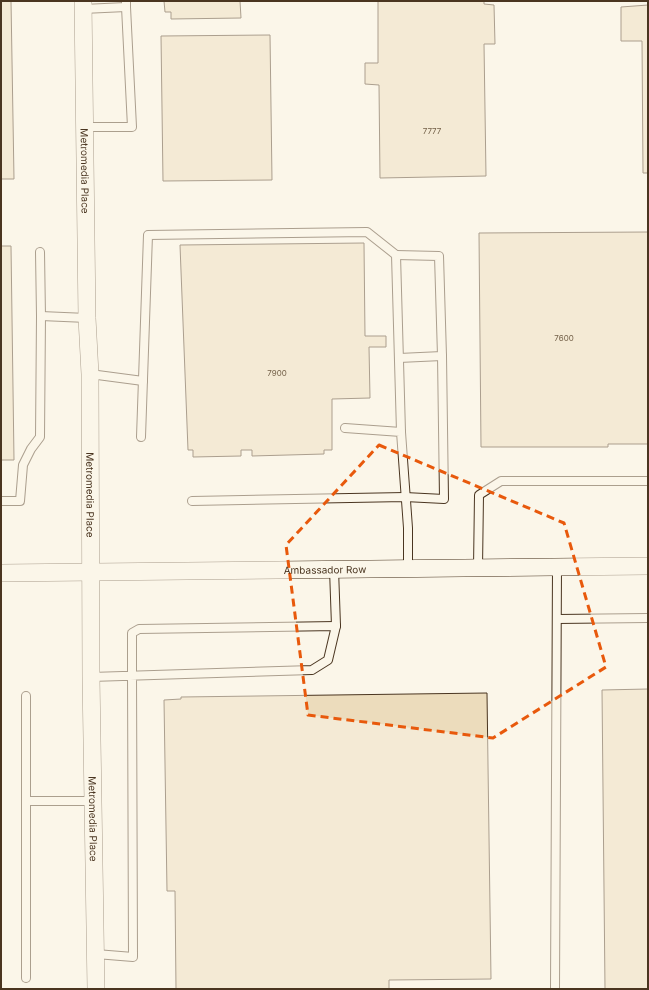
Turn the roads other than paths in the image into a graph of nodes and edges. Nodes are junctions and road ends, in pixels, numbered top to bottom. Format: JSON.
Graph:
{"nodes":[{"id":1,"x":126,"y":4,"type":"edge"},
{"id":2,"x":83,"y":5,"type":"edge"},
{"id":3,"x":84,"y":127,"type":"junction"},
{"id":4,"x":40,"y":252,"type":"dead end"},
{"id":5,"x":396,"y":255,"type":"junction"},
{"id":6,"x":41,"y":316,"type":"junction"},
{"id":7,"x":87,"y":318,"type":"junction"},
{"id":8,"x":442,"y":356,"type":"junction"},
{"id":9,"x":399,"y":358,"type":"junction"},
{"id":10,"x":90,"y":374,"type":"junction"},
{"id":11,"x":143,"y":382,"type":"junction"},
{"id":12,"x":345,"y":428,"type":"dead end"},
{"id":13,"x":401,"y":432,"type":"junction"},
{"id":14,"x":141,"y":437,"type":"dead end"},
{"id":15,"x":648,"y":481,"type":"edge"},
{"id":16,"x":405,"y":497,"type":"junction"},
{"id":17,"x":1,"y":501,"type":"edge"},
{"id":18,"x":192,"y":501,"type":"dead end"},
{"id":19,"x":648,"y":566,"type":"edge"},
{"id":20,"x":558,"y":567,"type":"junction"},
{"id":21,"x":478,"y":568,"type":"junction"},
{"id":22,"x":334,"y":569,"type":"junction"},
{"id":23,"x":408,"y":569,"type":"junction"},
{"id":24,"x":90,"y":572,"type":"junction"},
{"id":25,"x":1,"y":573,"type":"edge"},
{"id":26,"x":648,"y":618,"type":"edge"},
{"id":27,"x":557,"y":619,"type":"junction"},
{"id":28,"x":336,"y":626,"type":"junction"},
{"id":29,"x":132,"y":676,"type":"junction"},
{"id":30,"x":91,"y":677,"type":"junction"},
{"id":31,"x":26,"y":696,"type":"dead end"},
{"id":32,"x":26,"y":801,"type":"junction"},
{"id":33,"x":93,"y":801,"type":"junction"},
{"id":34,"x":96,"y":954,"type":"junction"},
{"id":35,"x":26,"y":978,"type":"dead end"},
{"id":36,"x":96,"y":989,"type":"edge"},
{"id":37,"x":555,"y":989,"type":"edge"}],
"edges":[{"from":1,"to":2,"type":"lane"},
{"from":1,"to":3,"type":"lane"},
{"from":2,"to":3,"type":"street","name":"Metromedia Place"},
{"from":3,"to":7,"type":"street","name":"Metromedia Place"},
{"from":4,"to":6,"type":"lane"},
{"from":5,"to":8,"type":"lane"},
{"from":5,"to":9,"type":"lane"},
{"from":5,"to":11,"type":"lane"},
{"from":6,"to":7,"type":"lane"},
{"from":6,"to":17,"type":"lane"},
{"from":7,"to":10,"type":"street","name":"Metromedia Place"},
{"from":8,"to":9,"type":"lane"},
{"from":8,"to":16,"type":"lane"},
{"from":9,"to":13,"type":"lane"},
{"from":10,"to":11,"type":"lane"},
{"from":10,"to":24,"type":"street","name":"Metromedia Place"},
{"from":11,"to":14,"type":"lane"},
{"from":12,"to":13,"type":"lane"},
{"from":13,"to":16,"type":"lane"},
{"from":15,"to":21,"type":"lane"},
{"from":16,"to":18,"type":"lane"},
{"from":16,"to":23,"type":"lane"},
{"from":19,"to":20,"type":"street","name":"Ambassador Row"},
{"from":20,"to":21,"type":"street","name":"Ambassador Row"},
{"from":20,"to":27,"type":"lane"},
{"from":21,"to":23,"type":"street","name":"Ambassador Row"},
{"from":22,"to":23,"type":"street","name":"Ambassador Row"},
{"from":22,"to":24,"type":"street","name":"Ambassador Row"},
{"from":22,"to":28,"type":"lane"},
{"from":24,"to":25,"type":"street","name":"Ambassador Row"},
{"from":24,"to":30,"type":"street","name":"Metromedia Place"},
{"from":26,"to":27,"type":"lane"},
{"from":27,"to":37,"type":"lane"},
{"from":28,"to":29,"type":"lane"},
{"from":28,"to":29,"type":"lane"},
{"from":29,"to":30,"type":"lane"},
{"from":29,"to":34,"type":"lane"},
{"from":30,"to":33,"type":"street","name":"Metromedia Place"},
{"from":31,"to":32,"type":"lane"},
{"from":32,"to":33,"type":"lane"},
{"from":32,"to":35,"type":"lane"},
{"from":33,"to":34,"type":"street","name":"Metromedia Place"},
{"from":34,"to":36,"type":"street","name":"Metromedia Place"}]}
